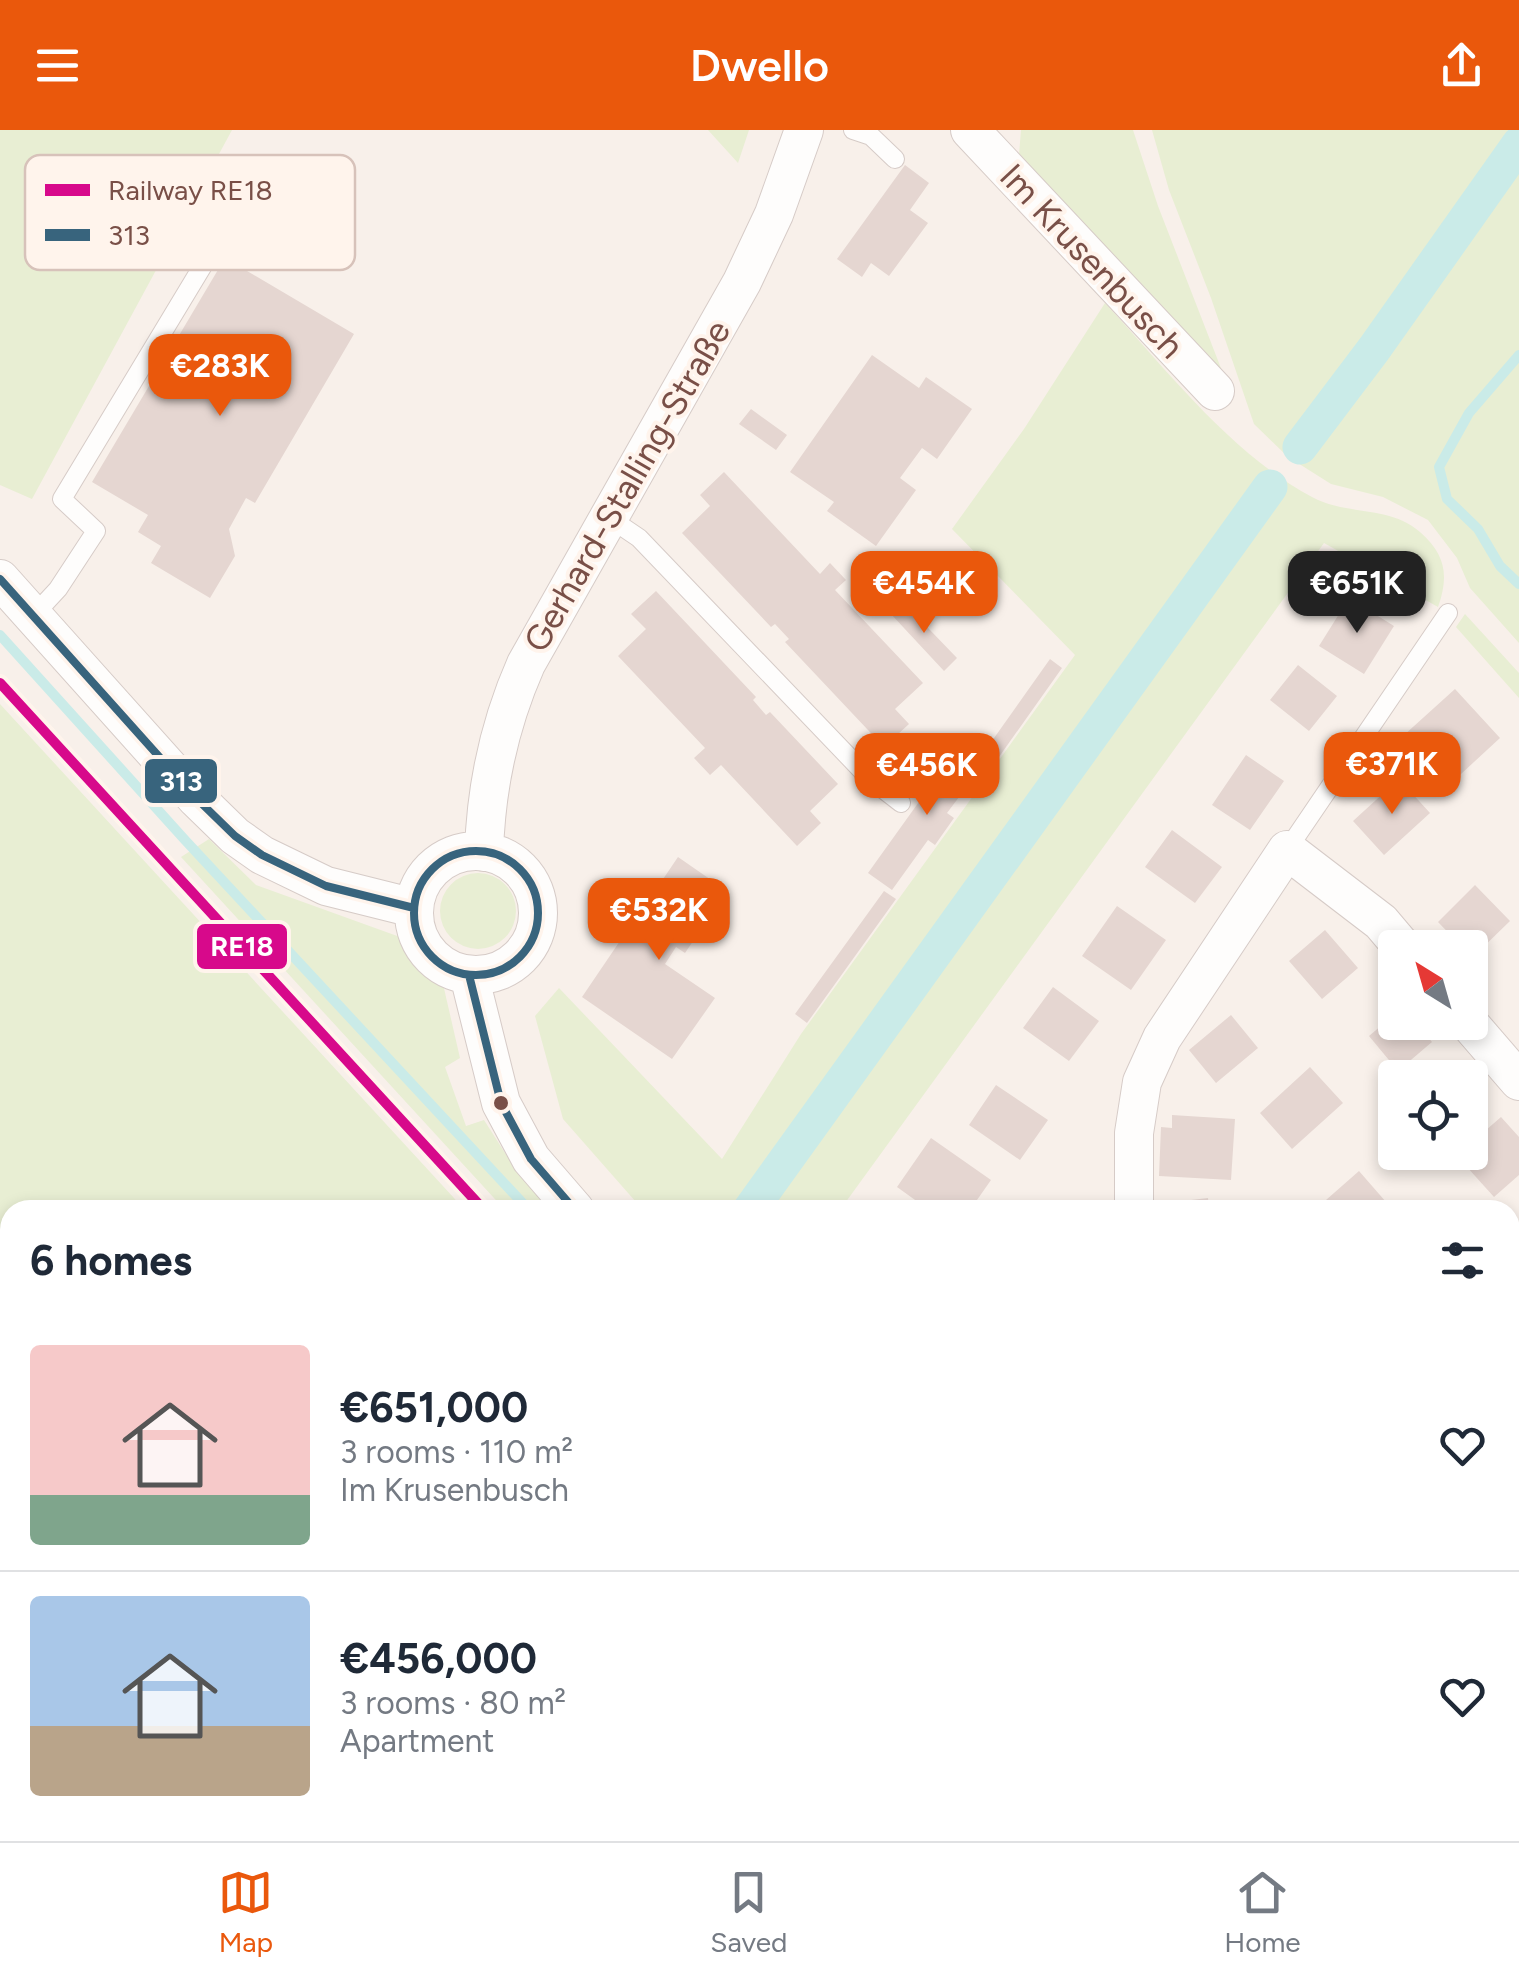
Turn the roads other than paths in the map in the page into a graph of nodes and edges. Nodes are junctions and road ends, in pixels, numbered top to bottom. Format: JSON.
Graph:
{"nodes":[{"id":1,"x":804,"y":130,"type":"edge"},
{"id":2,"x":853,"y":130,"type":"edge"},
{"id":3,"x":970,"y":130,"type":"edge"},
{"id":4,"x":895,"y":159,"type":"dead end"},
{"id":5,"x":199,"y":270,"type":"edge"},
{"id":6,"x":1214,"y":391,"type":"dead end"},
{"id":7,"x":607,"y":516,"type":"junction"},
{"id":8,"x":0,"y":580,"type":"edge"},
{"id":9,"x":1448,"y":614,"type":"dead end"},
{"id":10,"x":32,"y":616,"type":"junction"},
{"id":11,"x":900,"y":803,"type":"dead end"},
{"id":12,"x":1288,"y":850,"type":"junction"},
{"id":13,"x":484,"y":852,"type":"junction"},
{"id":14,"x":414,"y":908,"type":"junction"},
{"id":15,"x":1388,"y":930,"type":"edge"},
{"id":16,"x":469,"y":975,"type":"junction"},
{"id":17,"x":1484,"y":1040,"type":"edge"},
{"id":18,"x":1519,"y":1081,"type":"edge"},
{"id":19,"x":567,"y":1200,"type":"edge"},
{"id":20,"x":1134,"y":1200,"type":"edge"}],
"edges":[{"from":1,"to":7,"type":"street","name":"Gerhard-Stalling-Straße"},
{"from":2,"to":4,"type":"lane"},
{"from":3,"to":6,"type":"street","name":"Im Krusenbusch"},
{"from":5,"to":10,"type":"lane"},
{"from":7,"to":11,"type":"lane"},
{"from":7,"to":13,"type":"street","name":"Gerhard-Stalling-Straße"},
{"from":8,"to":10,"type":"street"},
{"from":9,"to":12,"type":"lane"},
{"from":10,"to":14,"type":"street"},
{"from":12,"to":15,"type":"street"},
{"from":12,"to":20,"type":"street"},
{"from":13,"to":14,"type":"street"},
{"from":13,"to":16,"type":"street"},
{"from":14,"to":16,"type":"street"},
{"from":16,"to":19,"type":"street"},
{"from":17,"to":18,"type":"street"}]}
